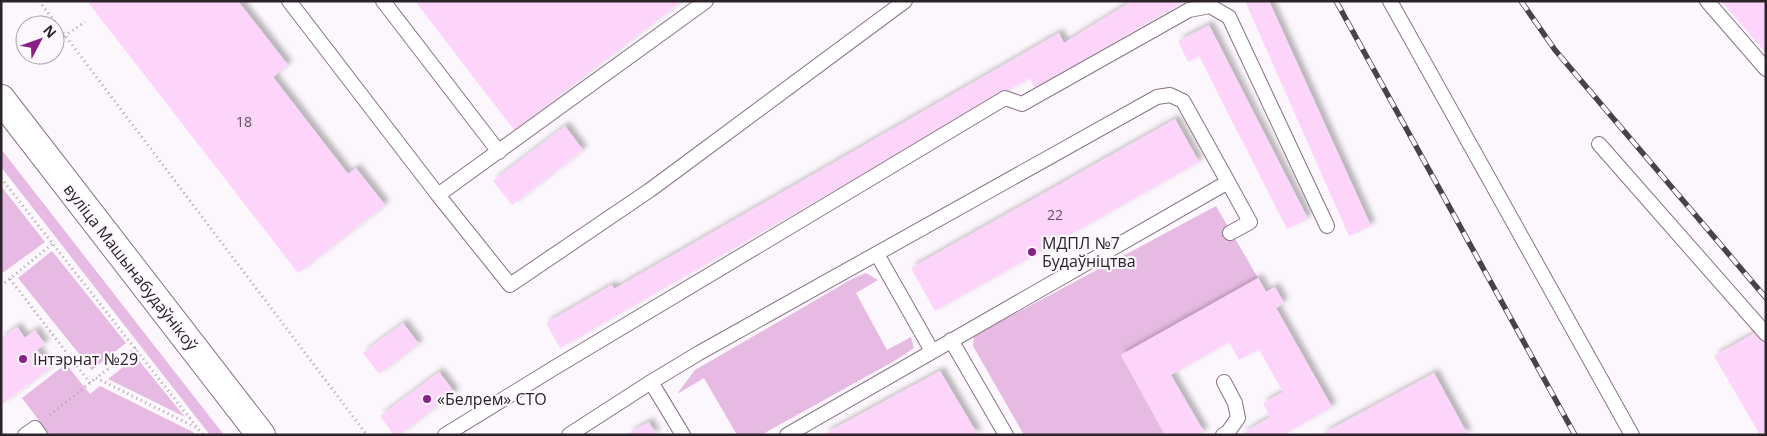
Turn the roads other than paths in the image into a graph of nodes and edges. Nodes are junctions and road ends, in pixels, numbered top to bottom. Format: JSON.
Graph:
{"nodes":[{"id":1,"x":289,"y":1,"type":"edge"},
{"id":2,"x":383,"y":1,"type":"edge"},
{"id":3,"x":706,"y":1,"type":"edge"},
{"id":4,"x":905,"y":1,"type":"edge"},
{"id":5,"x":1390,"y":1,"type":"edge"},
{"id":6,"x":1707,"y":1,"type":"edge"},
{"id":7,"x":1766,"y":69,"type":"edge"},
{"id":8,"x":1,"y":99,"type":"edge"},
{"id":9,"x":1599,"y":144,"type":"dead end"},
{"id":10,"x":498,"y":152,"type":"junction"},
{"id":11,"x":1228,"y":182,"type":"junction"},
{"id":12,"x":438,"y":195,"type":"junction"},
{"id":13,"x":1327,"y":226,"type":"dead end"},
{"id":14,"x":1230,"y":233,"type":"dead end"},
{"id":15,"x":877,"y":254,"type":"junction"},
{"id":16,"x":1766,"y":334,"type":"edge"},
{"id":17,"x":951,"y":340,"type":"junction"},
{"id":18,"x":932,"y":351,"type":"junction"},
{"id":19,"x":651,"y":382,"type":"junction"},
{"id":20,"x":1224,"y":382,"type":"dead end"},
{"id":21,"x":261,"y":435,"type":"edge"},
{"id":22,"x":446,"y":435,"type":"edge"},
{"id":23,"x":569,"y":435,"type":"edge"},
{"id":24,"x":683,"y":435,"type":"edge"},
{"id":25,"x":787,"y":435,"type":"edge"},
{"id":26,"x":1006,"y":435,"type":"edge"},
{"id":27,"x":1223,"y":435,"type":"edge"},
{"id":28,"x":1632,"y":435,"type":"edge"}],
"edges":[{"from":1,"to":12,"type":"lane"},
{"from":2,"to":10,"type":"lane"},
{"from":3,"to":10,"type":"lane"},
{"from":4,"to":12,"type":"lane"},
{"from":5,"to":28,"type":"lane"},
{"from":6,"to":7,"type":"lane"},
{"from":8,"to":21,"type":"main road","name":"вуліца Машынабудаўнікоў"},
{"from":9,"to":16,"type":"lane"},
{"from":10,"to":12,"type":"lane"},
{"from":11,"to":14,"type":"lane"},
{"from":11,"to":15,"type":"lane"},
{"from":11,"to":17,"type":"lane"},
{"from":13,"to":22,"type":"lane"},
{"from":15,"to":18,"type":"lane"},
{"from":15,"to":19,"type":"lane"},
{"from":17,"to":18,"type":"lane"},
{"from":17,"to":26,"type":"lane"},
{"from":18,"to":25,"type":"lane"},
{"from":19,"to":23,"type":"lane"},
{"from":19,"to":24,"type":"lane"},
{"from":20,"to":27,"type":"lane"}]}
